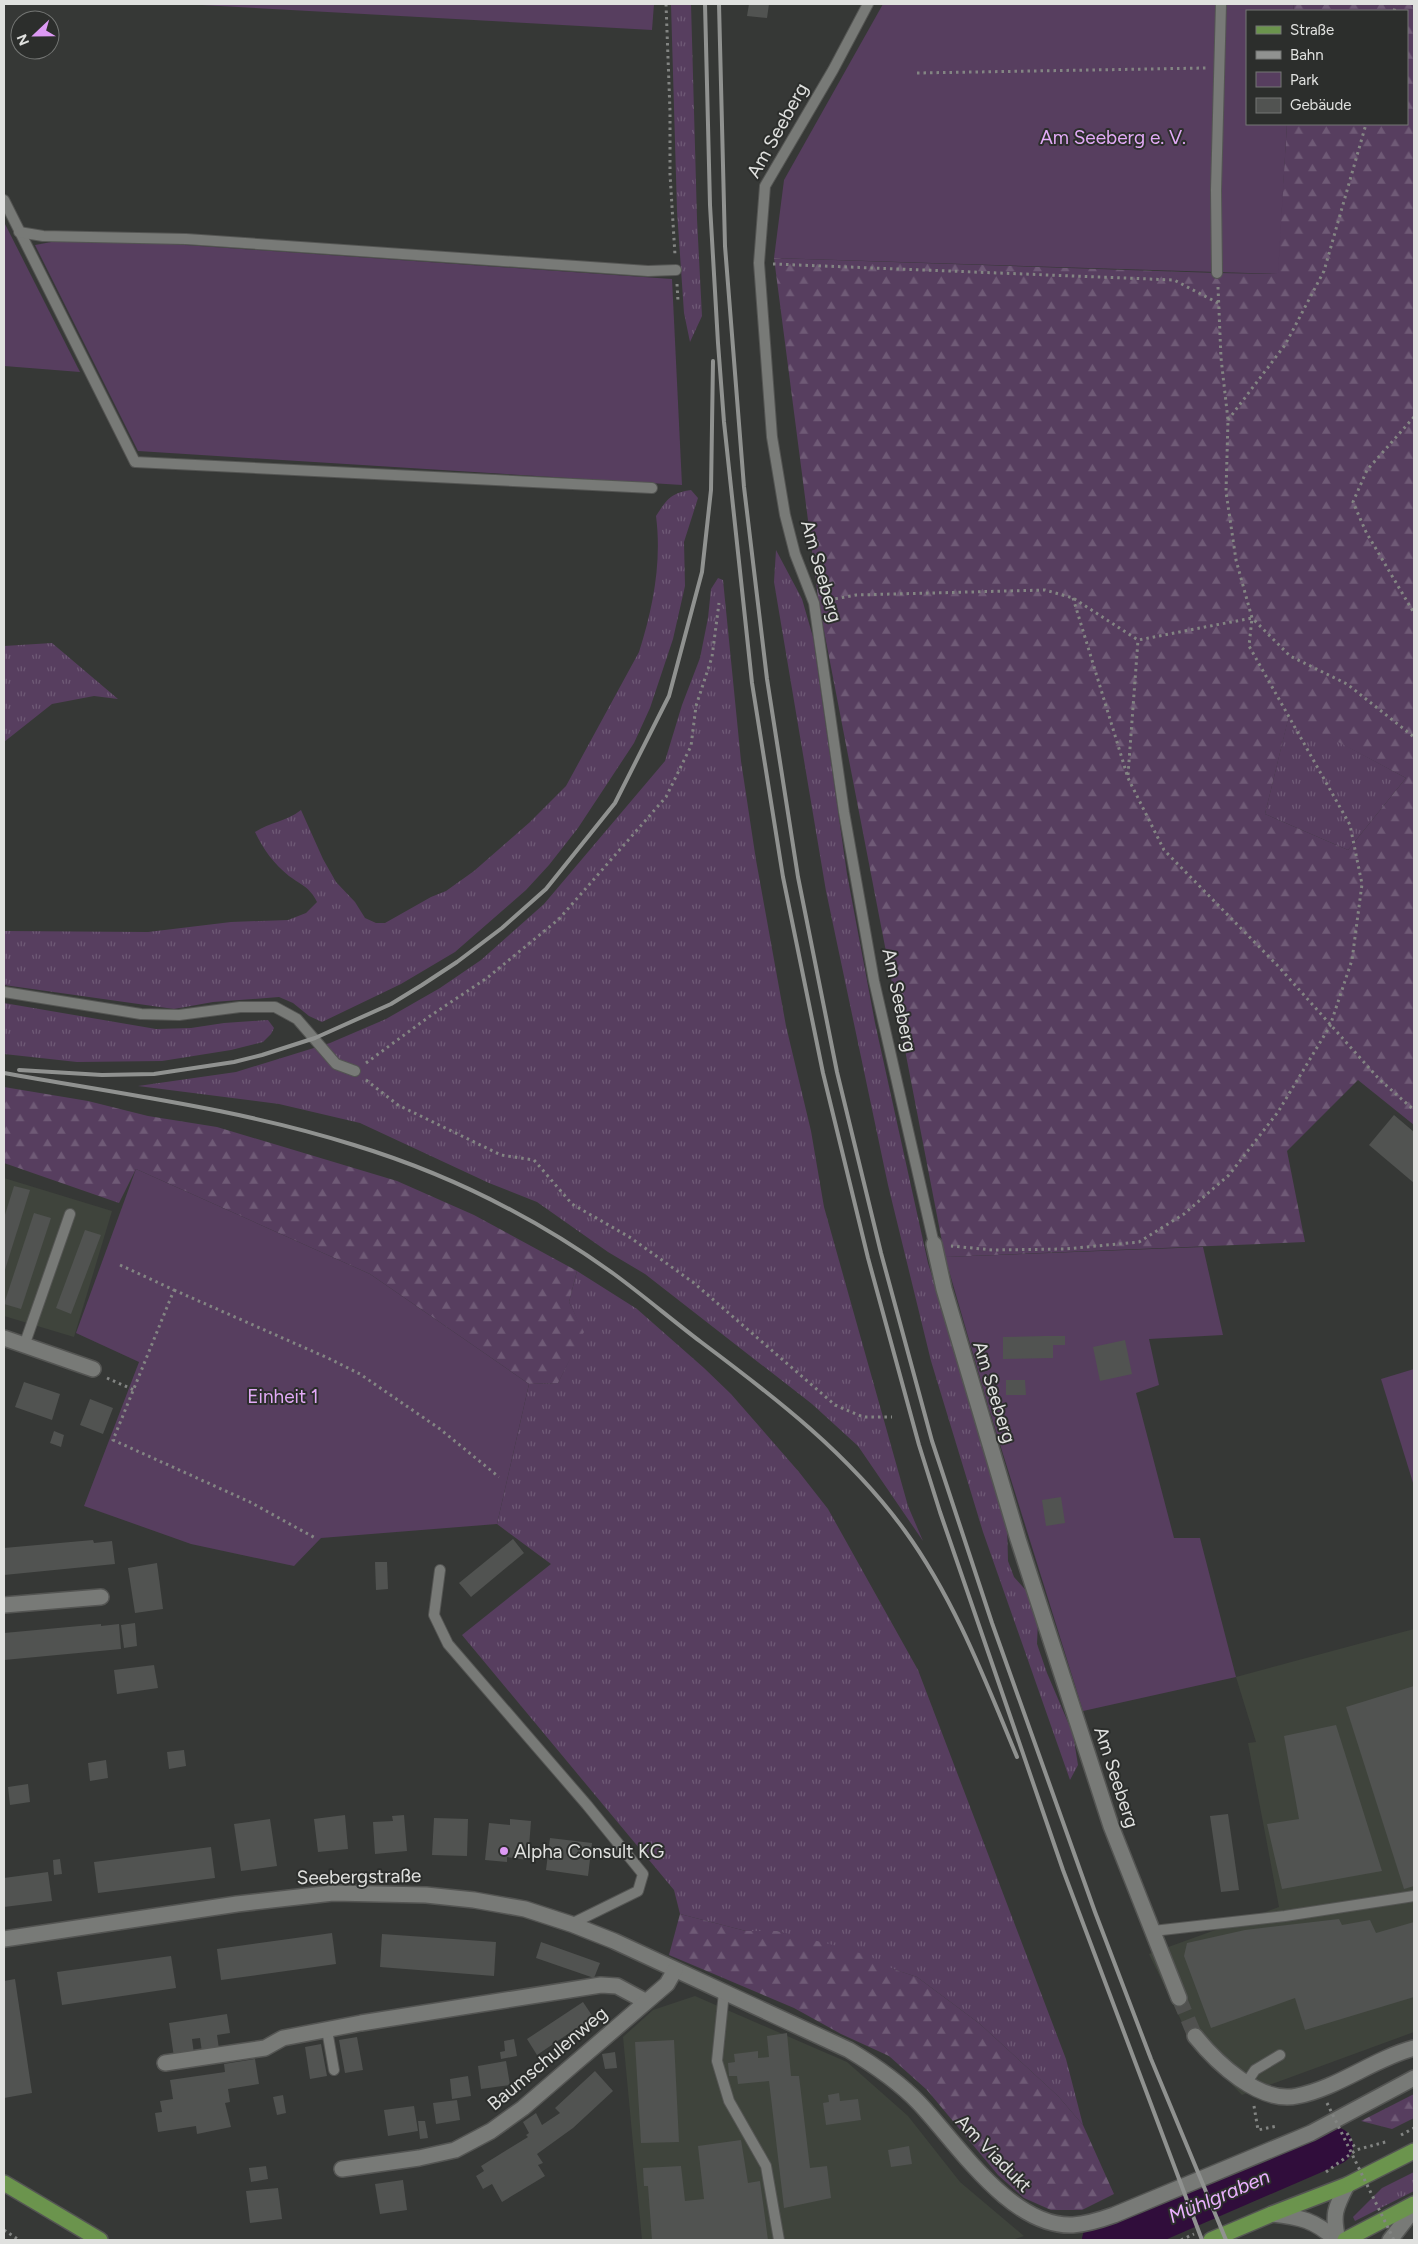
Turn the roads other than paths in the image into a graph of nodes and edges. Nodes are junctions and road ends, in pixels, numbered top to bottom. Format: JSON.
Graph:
{"nodes":[{"id":1,"x":868,"y":4,"type":"edge"},
{"id":2,"x":1221,"y":4,"type":"edge"},
{"id":3,"x":4,"y":200,"type":"edge"},
{"id":4,"x":18,"y":232,"type":"junction"},
{"id":5,"x":676,"y":270,"type":"road end"},
{"id":6,"x":1217,"y":273,"type":"road end"},
{"id":7,"x":652,"y":488,"type":"dead end"},
{"id":8,"x":4,"y":992,"type":"edge"},
{"id":9,"x":354,"y":1071,"type":"road end"},
{"id":10,"x":70,"y":1214,"type":"dead end"},
{"id":11,"x":934,"y":1244,"type":"joint"},
{"id":12,"x":4,"y":1338,"type":"edge"},
{"id":13,"x":24,"y":1344,"type":"junction"},
{"id":14,"x":93,"y":1369,"type":"road end"},
{"id":15,"x":440,"y":1570,"type":"dead end"},
{"id":16,"x":101,"y":1597,"type":"dead end"},
{"id":17,"x":4,"y":1605,"type":"edge"},
{"id":18,"x":1414,"y":1896,"type":"edge"},
{"id":19,"x":571,"y":1924,"type":"junction"},
{"id":20,"x":1153,"y":1932,"type":"junction"},
{"id":21,"x":4,"y":1940,"type":"edge"},
{"id":22,"x":675,"y":1970,"type":"junction"},
{"id":23,"x":724,"y":1992,"type":"junction"},
{"id":24,"x":1179,"y":1998,"type":"tunnel mouth"},
{"id":25,"x":645,"y":2001,"type":"junction"},
{"id":26,"x":327,"y":2030,"type":"junction"},
{"id":27,"x":1195,"y":2036,"type":"tunnel mouth"},
{"id":28,"x":1414,"y":2048,"type":"edge"},
{"id":29,"x":1280,"y":2055,"type":"dead end"},
{"id":30,"x":165,"y":2063,"type":"dead end"},
{"id":31,"x":334,"y":2070,"type":"dead end"},
{"id":32,"x":1414,"y":2078,"type":"edge"},
{"id":33,"x":1246,"y":2082,"type":"junction"},
{"id":34,"x":1414,"y":2151,"type":"edge"},
{"id":35,"x":342,"y":2169,"type":"dead end"},
{"id":36,"x":1347,"y":2186,"type":"junction"},
{"id":37,"x":5,"y":2187,"type":"edge"},
{"id":38,"x":1414,"y":2204,"type":"edge"},
{"id":39,"x":1414,"y":2209,"type":"edge"},
{"id":40,"x":1272,"y":2214,"type":"junction"},
{"id":41,"x":100,"y":2240,"type":"edge"},
{"id":42,"x":779,"y":2240,"type":"edge"},
{"id":43,"x":1211,"y":2240,"type":"edge"},
{"id":44,"x":1337,"y":2240,"type":"edge"},
{"id":45,"x":1345,"y":2240,"type":"edge"},
{"id":46,"x":1390,"y":2240,"type":"edge"}],
"edges":[{"from":1,"to":11,"type":"lane","name":"Am Seeberg"},
{"from":2,"to":6,"type":"lane"},
{"from":3,"to":4,"type":"lane"},
{"from":4,"to":5,"type":"lane"},
{"from":4,"to":7,"type":"lane"},
{"from":8,"to":9,"type":"lane"},
{"from":10,"to":13,"type":"lane"},
{"from":11,"to":20,"type":"street","name":"Am Seeberg"},
{"from":12,"to":13,"type":"street"},
{"from":13,"to":14,"type":"street"},
{"from":15,"to":19,"type":"lane"},
{"from":16,"to":17,"type":"street"},
{"from":18,"to":20,"type":"lane"},
{"from":19,"to":21,"type":"street","name":"Seebergstraße"},
{"from":19,"to":22,"type":"street","name":"Seebergstraße"},
{"from":20,"to":24,"type":"street","name":"Am Seeberg"},
{"from":22,"to":23,"type":"street","name":"Am Viadukt"},
{"from":22,"to":25,"type":"street","name":"Baumschulenweg"},
{"from":23,"to":32,"type":"street","name":"Am Viadukt"},
{"from":23,"to":42,"type":"lane"},
{"from":25,"to":26,"type":"street"},
{"from":25,"to":35,"type":"street","name":"Baumschulenweg"},
{"from":26,"to":30,"type":"street"},
{"from":26,"to":31,"type":"lane"},
{"from":27,"to":33,"type":"street"},
{"from":28,"to":33,"type":"street"},
{"from":29,"to":33,"type":"lane"},
{"from":34,"to":36,"type":"main road"},
{"from":36,"to":40,"type":"main road"},
{"from":36,"to":44,"type":"street"},
{"from":37,"to":41,"type":"main road"},
{"from":38,"to":45,"type":"main road"},
{"from":39,"to":46,"type":"street"},
{"from":40,"to":43,"type":"main road"},
{"from":40,"to":44,"type":"street"}]}
